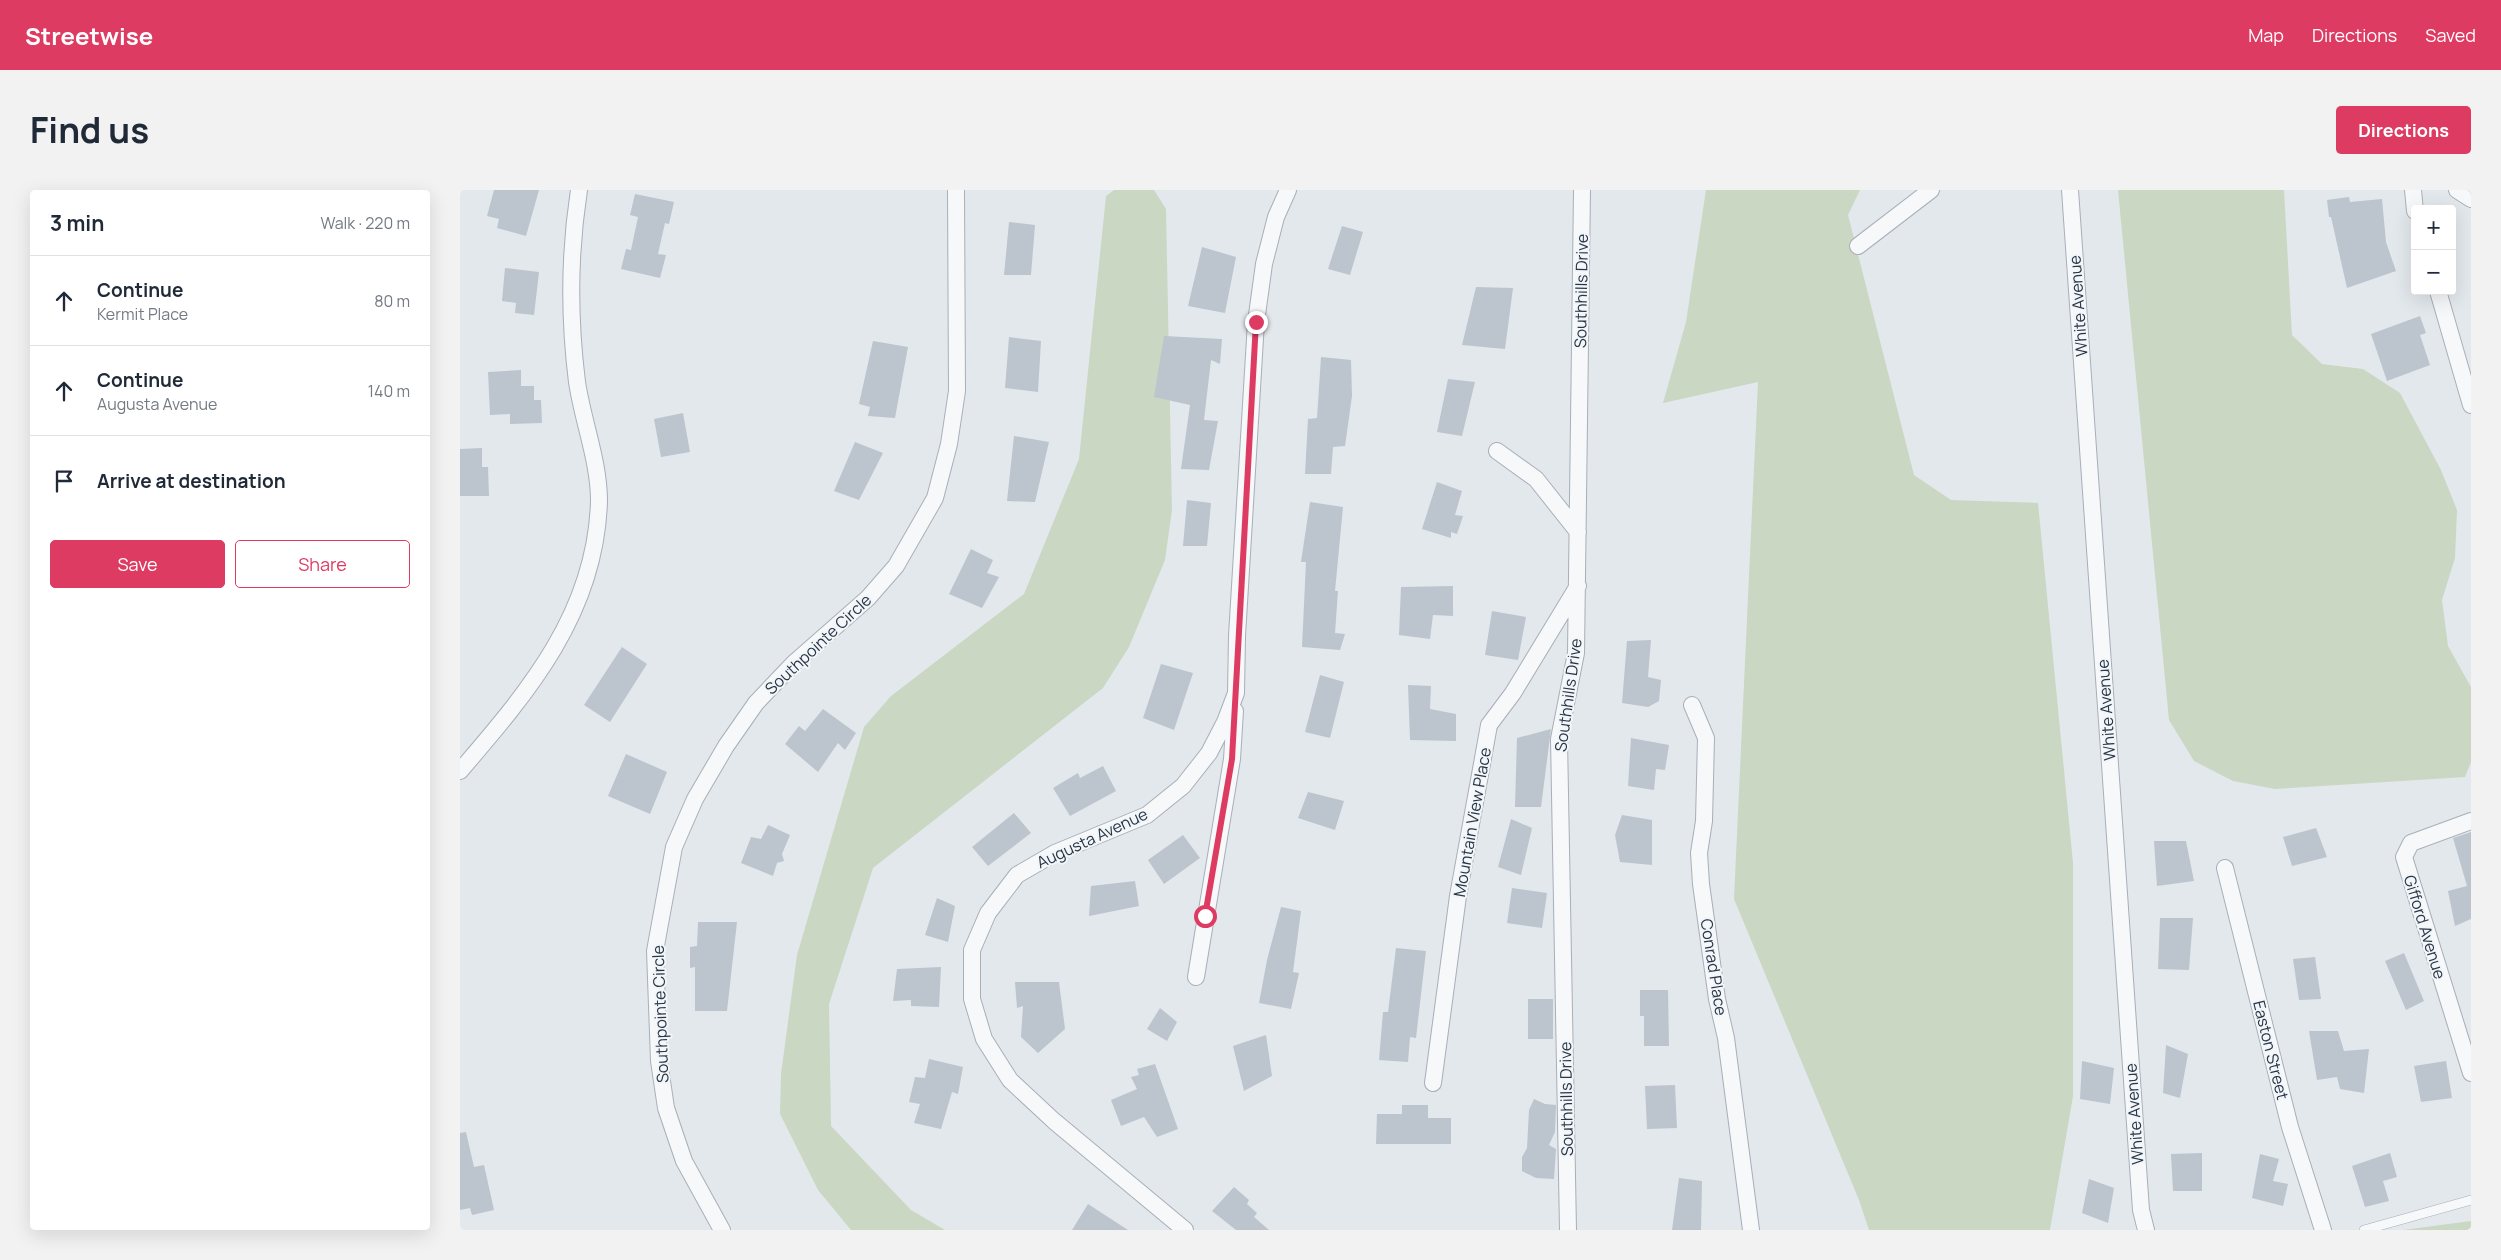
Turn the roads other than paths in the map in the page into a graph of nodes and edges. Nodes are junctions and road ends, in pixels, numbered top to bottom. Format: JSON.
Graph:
{"nodes":[{"id":1,"x":579,"y":190,"type":"edge"},
{"id":2,"x":956,"y":190,"type":"edge"},
{"id":3,"x":1288,"y":190,"type":"edge"},
{"id":4,"x":1582,"y":190,"type":"edge"},
{"id":5,"x":1931,"y":190,"type":"edge"},
{"id":6,"x":2070,"y":190,"type":"edge"},
{"id":7,"x":2413,"y":190,"type":"edge"},
{"id":8,"x":2456,"y":190,"type":"edge"},
{"id":9,"x":2471,"y":199,"type":"edge"},
{"id":10,"x":2414,"y":205,"type":"edge"},
{"id":11,"x":1858,"y":246,"type":"dead end"},
{"id":12,"x":2439,"y":295,"type":"edge"},
{"id":13,"x":2471,"y":405,"type":"edge"},
{"id":14,"x":1497,"y":451,"type":"dead end"},
{"id":15,"x":1578,"y":532,"type":"junction"},
{"id":16,"x":1578,"y":586,"type":"junction"},
{"id":17,"x":1236,"y":693,"type":"junction"},
{"id":18,"x":1692,"y":705,"type":"dead end"},
{"id":19,"x":460,"y":770,"type":"edge"},
{"id":20,"x":2471,"y":821,"type":"edge"},
{"id":21,"x":2225,"y":868,"type":"dead end"},
{"id":22,"x":1196,"y":977,"type":"dead end"},
{"id":23,"x":2471,"y":1073,"type":"edge"},
{"id":24,"x":1433,"y":1083,"type":"dead end"},
{"id":25,"x":2471,"y":1200,"type":"edge"},
{"id":26,"x":722,"y":1230,"type":"edge"},
{"id":27,"x":1185,"y":1230,"type":"edge"},
{"id":28,"x":1568,"y":1230,"type":"edge"},
{"id":29,"x":1751,"y":1230,"type":"edge"},
{"id":30,"x":2146,"y":1230,"type":"edge"},
{"id":31,"x":2323,"y":1230,"type":"edge"},
{"id":32,"x":2364,"y":1230,"type":"edge"}],
"edges":[{"from":1,"to":19,"type":"street"},
{"from":2,"to":26,"type":"street","name":"Southpointe Circle"},
{"from":3,"to":17,"type":"street","name":"Augusta Avenue"},
{"from":4,"to":15,"type":"street","name":"Southhills Drive"},
{"from":5,"to":11,"type":"street"},
{"from":6,"to":30,"type":"street","name":"White Avenue"},
{"from":7,"to":10,"type":"street"},
{"from":8,"to":9,"type":"street"},
{"from":12,"to":13,"type":"street"},
{"from":14,"to":15,"type":"street"},
{"from":15,"to":16,"type":"street","name":"Southhills Drive"},
{"from":16,"to":24,"type":"street","name":"Mountain View Place"},
{"from":16,"to":28,"type":"street","name":"Southhills Drive"},
{"from":17,"to":22,"type":"street"},
{"from":17,"to":27,"type":"street","name":"Augusta Avenue"},
{"from":18,"to":29,"type":"street","name":"Conrad Place"},
{"from":20,"to":23,"type":"street","name":"Gifford Avenue"},
{"from":21,"to":31,"type":"street","name":"Easton Street"},
{"from":25,"to":32,"type":"lane"}]}
